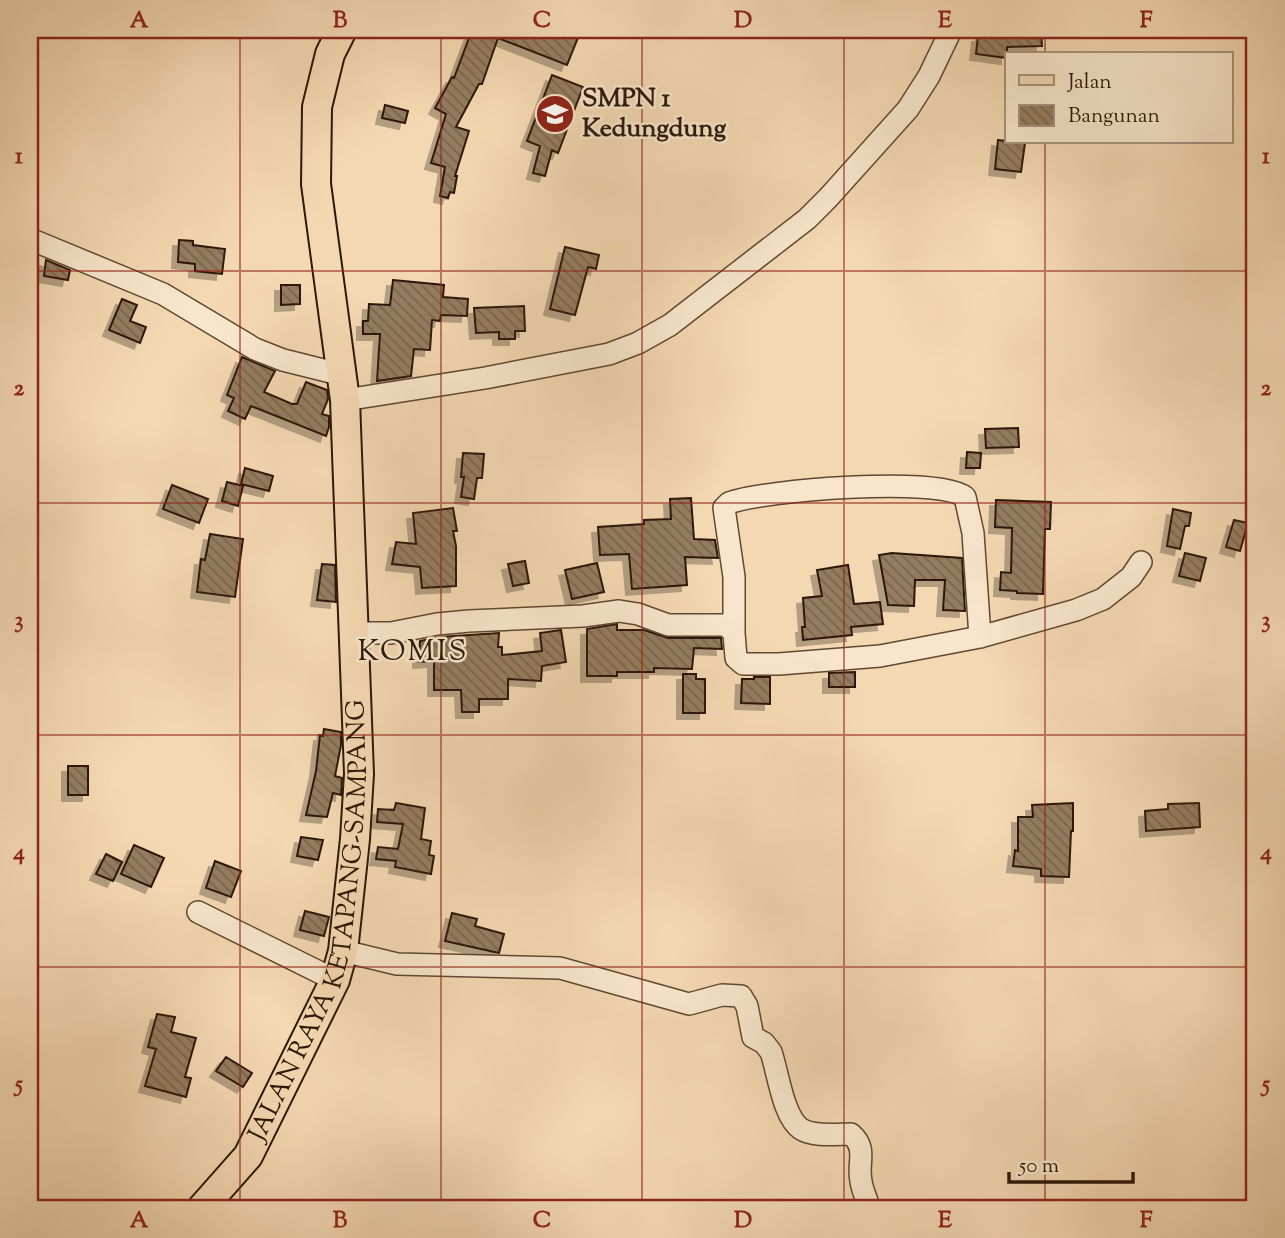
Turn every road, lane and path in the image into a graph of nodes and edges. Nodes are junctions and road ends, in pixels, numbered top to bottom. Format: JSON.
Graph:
{"nodes":[{"id":1,"x":342,"y":30,"type":"edge"},
{"id":2,"x":951,"y":30,"type":"edge"},
{"id":3,"x":30,"y":239,"type":"edge"},
{"id":4,"x":344,"y":388,"type":"junction"},
{"id":5,"x":1141,"y":562,"type":"dead end"},
{"id":6,"x":354,"y":633,"type":"junction"},
{"id":7,"x":734,"y":633,"type":"junction"},
{"id":8,"x":980,"y":637,"type":"junction"},
{"id":9,"x":198,"y":912,"type":"dead end"},
{"id":10,"x":343,"y":951,"type":"junction"},
{"id":11,"x":335,"y":980,"type":"junction"},
{"id":12,"x":202,"y":1208,"type":"edge"},
{"id":13,"x":869,"y":1208,"type":"edge"}],
"edges":[{"from":1,"to":4,"type":"main road","name":"JALAN RAYA KETAPANG-SAMPANG"},
{"from":2,"to":4,"type":"street"},
{"from":3,"to":4,"type":"street"},
{"from":4,"to":6,"type":"main road","name":"JALAN RAYA KETAPANG-SAMPANG"},
{"from":5,"to":8,"type":"street"},
{"from":6,"to":7,"type":"street"},
{"from":6,"to":10,"type":"main road","name":"JALAN RAYA KETAPANG-SAMPANG"},
{"from":7,"to":8,"type":"street"},
{"from":7,"to":8,"type":"street"},
{"from":9,"to":11,"type":"street"},
{"from":10,"to":11,"type":"main road","name":"JALAN RAYA KETAPANG-SAMPANG"},
{"from":10,"to":13,"type":"street"},
{"from":11,"to":12,"type":"main road","name":"JALAN RAYA KETAPANG-SAMPANG"}]}
